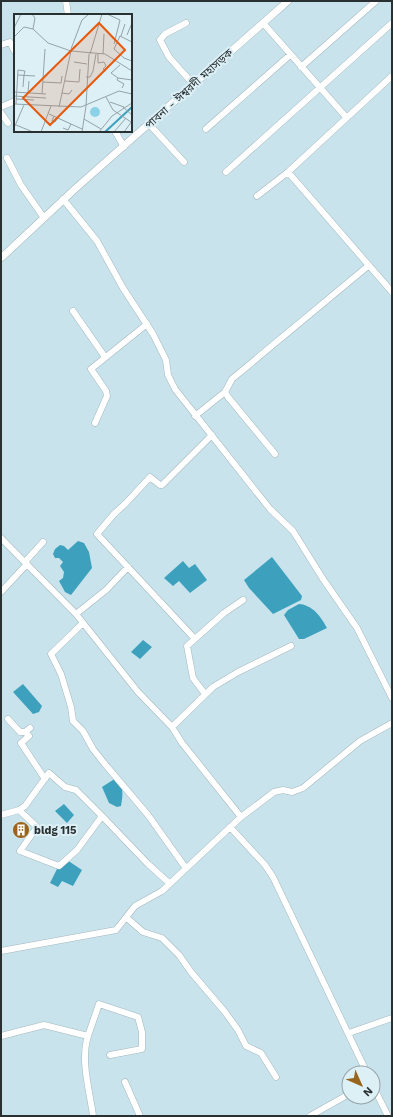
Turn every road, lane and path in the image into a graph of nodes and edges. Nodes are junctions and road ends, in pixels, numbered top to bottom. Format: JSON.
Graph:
{"nodes":[{"id":1,"x":66,"y":1,"type":"edge"},
{"id":2,"x":288,"y":1,"type":"edge"},
{"id":3,"x":376,"y":1,"type":"edge"},
{"id":4,"x":68,"y":14,"type":"edge"},
{"id":5,"x":186,"y":23,"type":"dead end"},
{"id":6,"x":263,"y":23,"type":"junction"},
{"id":7,"x":392,"y":23,"type":"edge"},
{"id":8,"x":1,"y":45,"type":"edge"},
{"id":9,"x":14,"y":50,"type":"edge"},
{"id":10,"x":290,"y":54,"type":"junction"},
{"id":11,"x":301,"y":67,"type":"junction"},
{"id":12,"x":392,"y":76,"type":"edge"},
{"id":13,"x":194,"y":85,"type":"junction"},
{"id":14,"x":319,"y":88,"type":"junction"},
{"id":15,"x":14,"y":102,"type":"edge"},
{"id":16,"x":1,"y":108,"type":"edge"},
{"id":17,"x":1,"y":113,"type":"edge"},
{"id":18,"x":346,"y":117,"type":"junction"},
{"id":19,"x":8,"y":123,"type":"dead end"},
{"id":20,"x":149,"y":124,"type":"junction"},
{"id":21,"x":206,"y":129,"type":"dead end"},
{"id":22,"x":116,"y":132,"type":"edge"},
{"id":23,"x":124,"y":147,"type":"junction"},
{"id":24,"x":6,"y":158,"type":"dead end"},
{"id":25,"x":184,"y":162,"type":"dead end"},
{"id":26,"x":226,"y":172,"type":"dead end"},
{"id":27,"x":288,"y":172,"type":"junction"},
{"id":28,"x":257,"y":196,"type":"dead end"},
{"id":29,"x":63,"y":199,"type":"junction"},
{"id":30,"x":44,"y":218,"type":"junction"},
{"id":31,"x":1,"y":258,"type":"edge"},
{"id":32,"x":368,"y":266,"type":"junction"},
{"id":33,"x":392,"y":292,"type":"edge"},
{"id":34,"x":73,"y":311,"type":"dead end"},
{"id":35,"x":147,"y":324,"type":"junction"},
{"id":36,"x":105,"y":357,"type":"junction"},
{"id":37,"x":225,"y":392,"type":"junction"},
{"id":38,"x":195,"y":416,"type":"junction"},
{"id":39,"x":94,"y":423,"type":"dead end"},
{"id":40,"x":212,"y":436,"type":"junction"},
{"id":41,"x":275,"y":454,"type":"dead end"},
{"id":42,"x":1,"y":538,"type":"edge"},
{"id":43,"x":43,"y":542,"type":"dead end"},
{"id":44,"x":26,"y":563,"type":"junction"},
{"id":45,"x":128,"y":567,"type":"junction"},
{"id":46,"x":1,"y":592,"type":"edge"},
{"id":47,"x":243,"y":600,"type":"dead end"},
{"id":48,"x":76,"y":614,"type":"junction"},
{"id":49,"x":83,"y":623,"type":"junction"},
{"id":50,"x":195,"y":638,"type":"junction"},
{"id":51,"x":291,"y":646,"type":"dead end"},
{"id":52,"x":205,"y":694,"type":"junction"},
{"id":53,"x":392,"y":698,"type":"edge"},
{"id":54,"x":8,"y":719,"type":"dead end"},
{"id":55,"x":392,"y":723,"type":"edge"},
{"id":56,"x":172,"y":727,"type":"junction"},
{"id":57,"x":45,"y":780,"type":"junction"},
{"id":58,"x":19,"y":810,"type":"junction"},
{"id":59,"x":1,"y":815,"type":"edge"},
{"id":60,"x":102,"y":816,"type":"junction"},
{"id":61,"x":241,"y":817,"type":"junction"},
{"id":62,"x":230,"y":827,"type":"junction"},
{"id":63,"x":186,"y":867,"type":"junction"},
{"id":64,"x":169,"y":883,"type":"junction"},
{"id":65,"x":127,"y":918,"type":"junction"},
{"id":66,"x":1,"y":951,"type":"edge"},
{"id":67,"x":392,"y":1018,"type":"edge"},
{"id":68,"x":349,"y":1033,"type":"junction"},
{"id":69,"x":1,"y":1036,"type":"edge"},
{"id":70,"x":88,"y":1036,"type":"junction"},
{"id":71,"x":110,"y":1055,"type":"dead end"},
{"id":72,"x":363,"y":1065,"type":"edge"},
{"id":73,"x":276,"y":1077,"type":"dead end"},
{"id":74,"x":125,"y":1082,"type":"dead end"},
{"id":75,"x":341,"y":1099,"type":"edge"},
{"id":76,"x":381,"y":1102,"type":"edge"},
{"id":77,"x":93,"y":1116,"type":"edge"},
{"id":78,"x":140,"y":1116,"type":"edge"},
{"id":79,"x":310,"y":1116,"type":"edge"},
{"id":80,"x":388,"y":1116,"type":"edge"}],
"edges":[{"from":1,"to":4,"type":"street"},
{"from":2,"to":6,"type":"main road","name":"পাবনা - ঈশ্বরদী মহাসড়ক"},
{"from":3,"to":11,"type":"street"},
{"from":5,"to":13,"type":"street"},
{"from":6,"to":10,"type":"street"},
{"from":6,"to":13,"type":"main road","name":"পাবনা - ঈশ্বরদী মহাসড়ক"},
{"from":7,"to":14,"type":"street"},
{"from":8,"to":9,"type":"street"},
{"from":10,"to":11,"type":"street"},
{"from":10,"to":21,"type":"street"},
{"from":11,"to":14,"type":"street"},
{"from":12,"to":18,"type":"street"},
{"from":13,"to":20,"type":"main road","name":"পাবনা - ঈশ্বরদী মহাসড়ক"},
{"from":14,"to":18,"type":"street"},
{"from":14,"to":26,"type":"street"},
{"from":15,"to":16,"type":"street"},
{"from":17,"to":19,"type":"street"},
{"from":18,"to":27,"type":"street"},
{"from":20,"to":23,"type":"main road","name":"পাবনা - ঈশ্বরদী মহাসড়ক"},
{"from":20,"to":25,"type":"street"},
{"from":22,"to":23,"type":"street"},
{"from":23,"to":29,"type":"main road","name":"পাবনা - ঈশ্বরদী মহাসড়ক"},
{"from":24,"to":30,"type":"street"},
{"from":27,"to":28,"type":"street"},
{"from":27,"to":32,"type":"street"},
{"from":29,"to":30,"type":"main road","name":"পাবনা - ঈশ্বরদী মহাসড়ক"},
{"from":29,"to":35,"type":"street"},
{"from":30,"to":31,"type":"main road","name":"পাবনা - ঈশ্বরদী মহাসড়ক"},
{"from":32,"to":33,"type":"street"},
{"from":32,"to":37,"type":"street"},
{"from":34,"to":36,"type":"street"},
{"from":35,"to":36,"type":"street"},
{"from":35,"to":38,"type":"street"},
{"from":36,"to":39,"type":"street"},
{"from":37,"to":38,"type":"street"},
{"from":37,"to":41,"type":"street"},
{"from":38,"to":40,"type":"street"},
{"from":40,"to":45,"type":"street"},
{"from":40,"to":53,"type":"street"},
{"from":42,"to":44,"type":"street"},
{"from":43,"to":44,"type":"street"},
{"from":44,"to":46,"type":"street"},
{"from":44,"to":48,"type":"street"},
{"from":45,"to":48,"type":"street"},
{"from":45,"to":50,"type":"street"},
{"from":47,"to":50,"type":"street"},
{"from":48,"to":49,"type":"street"},
{"from":49,"to":56,"type":"street"},
{"from":49,"to":63,"type":"street"},
{"from":50,"to":52,"type":"street"},
{"from":51,"to":52,"type":"street"},
{"from":52,"to":56,"type":"street"},
{"from":54,"to":57,"type":"street"},
{"from":55,"to":61,"type":"street"},
{"from":56,"to":61,"type":"street"},
{"from":57,"to":58,"type":"street"},
{"from":57,"to":60,"type":"street"},
{"from":58,"to":59,"type":"street"},
{"from":58,"to":60,"type":"street"},
{"from":60,"to":64,"type":"street"},
{"from":61,"to":62,"type":"street"},
{"from":62,"to":63,"type":"street"},
{"from":62,"to":68,"type":"street"},
{"from":63,"to":64,"type":"street"},
{"from":64,"to":65,"type":"street"},
{"from":65,"to":66,"type":"street"},
{"from":65,"to":73,"type":"street"},
{"from":67,"to":68,"type":"street"},
{"from":68,"to":72,"type":"street"},
{"from":69,"to":70,"type":"street"},
{"from":70,"to":71,"type":"street"},
{"from":70,"to":77,"type":"street"},
{"from":74,"to":78,"type":"street"},
{"from":75,"to":79,"type":"street"},
{"from":76,"to":80,"type":"street"}]}
